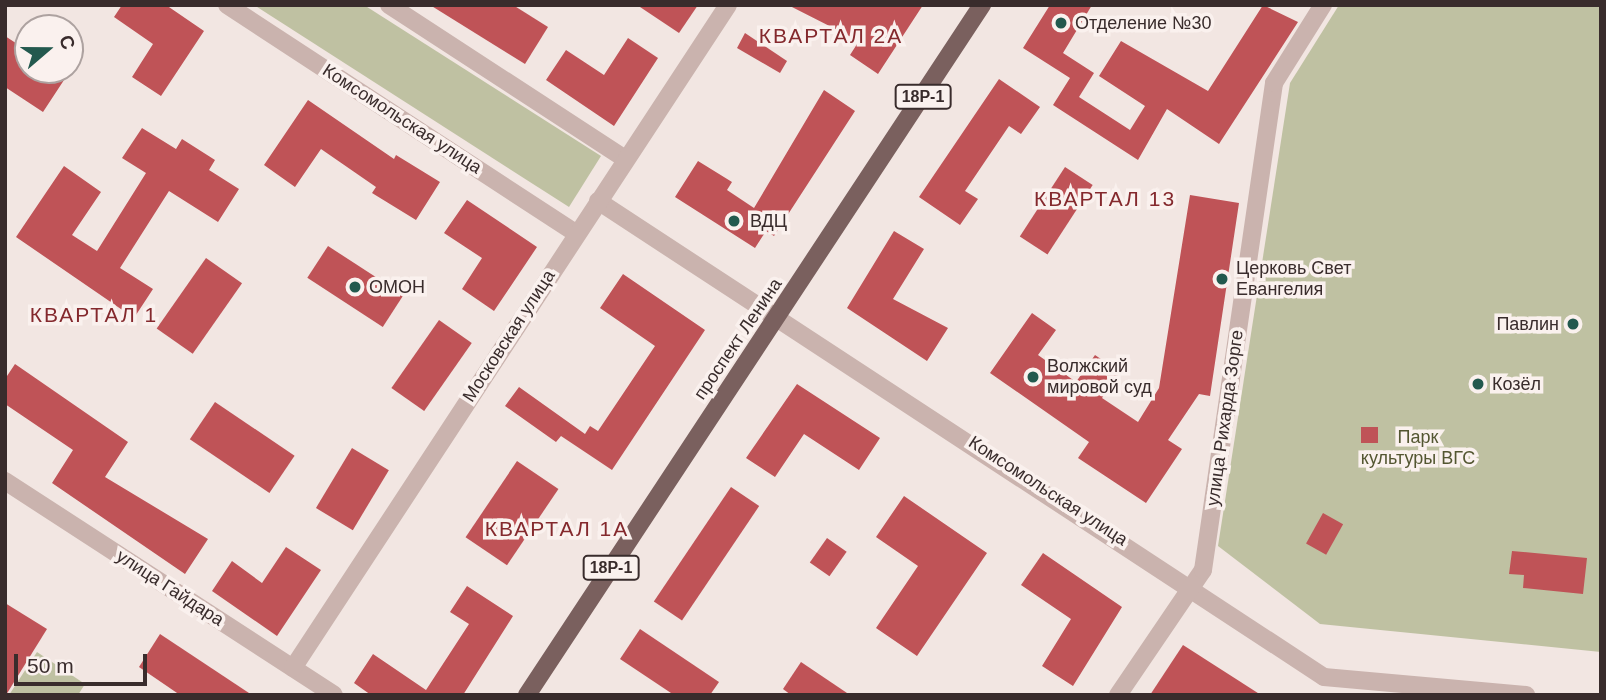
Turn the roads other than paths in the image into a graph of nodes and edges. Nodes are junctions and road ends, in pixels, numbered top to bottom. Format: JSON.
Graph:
{"nodes":[{"id":1,"x":227,"y":5,"type":"edge"},
{"id":2,"x":389,"y":5,"type":"edge"},
{"id":3,"x":728,"y":5,"type":"edge"},
{"id":4,"x":982,"y":5,"type":"edge"},
{"id":5,"x":1323,"y":5,"type":"edge"},
{"id":6,"x":625,"y":159,"type":"junction"},
{"id":7,"x":598,"y":201,"type":"junction"},
{"id":8,"x":576,"y":233,"type":"junction"},
{"id":9,"x":779,"y":315,"type":"junction"},
{"id":10,"x":5,"y":481,"type":"edge"},
{"id":11,"x":1194,"y":588,"type":"junction"},
{"id":12,"x":293,"y":668,"type":"junction"},
{"id":13,"x":1495,"y":693,"type":"edge"},
{"id":14,"x":334,"y":695,"type":"edge"},
{"id":15,"x":527,"y":695,"type":"edge"},
{"id":16,"x":1118,"y":695,"type":"edge"},
{"id":17,"x":1526,"y":695,"type":"edge"}],
"edges":[{"from":1,"to":8,"type":"street","name":"Комсомольская улица"},
{"from":2,"to":6,"type":"street"},
{"from":3,"to":6,"type":"street","name":"Московская улица"},
{"from":4,"to":9,"type":"main road","name":"проспект Ленина","number":"18Р-1"},
{"from":5,"to":11,"type":"street","name":"улица Рихарда Зорге"},
{"from":6,"to":7,"type":"street","name":"Московская улица"},
{"from":7,"to":8,"type":"street","name":"Московская улица"},
{"from":7,"to":9,"type":"street","name":"Комсомольская улица"},
{"from":8,"to":12,"type":"street","name":"Московская улица"},
{"from":9,"to":11,"type":"street","name":"Комсомольская улица"},
{"from":9,"to":15,"type":"main road","name":"проспект Ленина","number":"18Р-1"},
{"from":10,"to":12,"type":"street","name":"улица Гайдара"},
{"from":11,"to":13,"type":"street","name":"Комсомольская улица"},
{"from":11,"to":16,"type":"street","name":"улица Рихарда Зорге"},
{"from":12,"to":14,"type":"street","name":"улица Гайдара"},
{"from":13,"to":17,"type":"street","name":"Комсомольская улица"}]}
